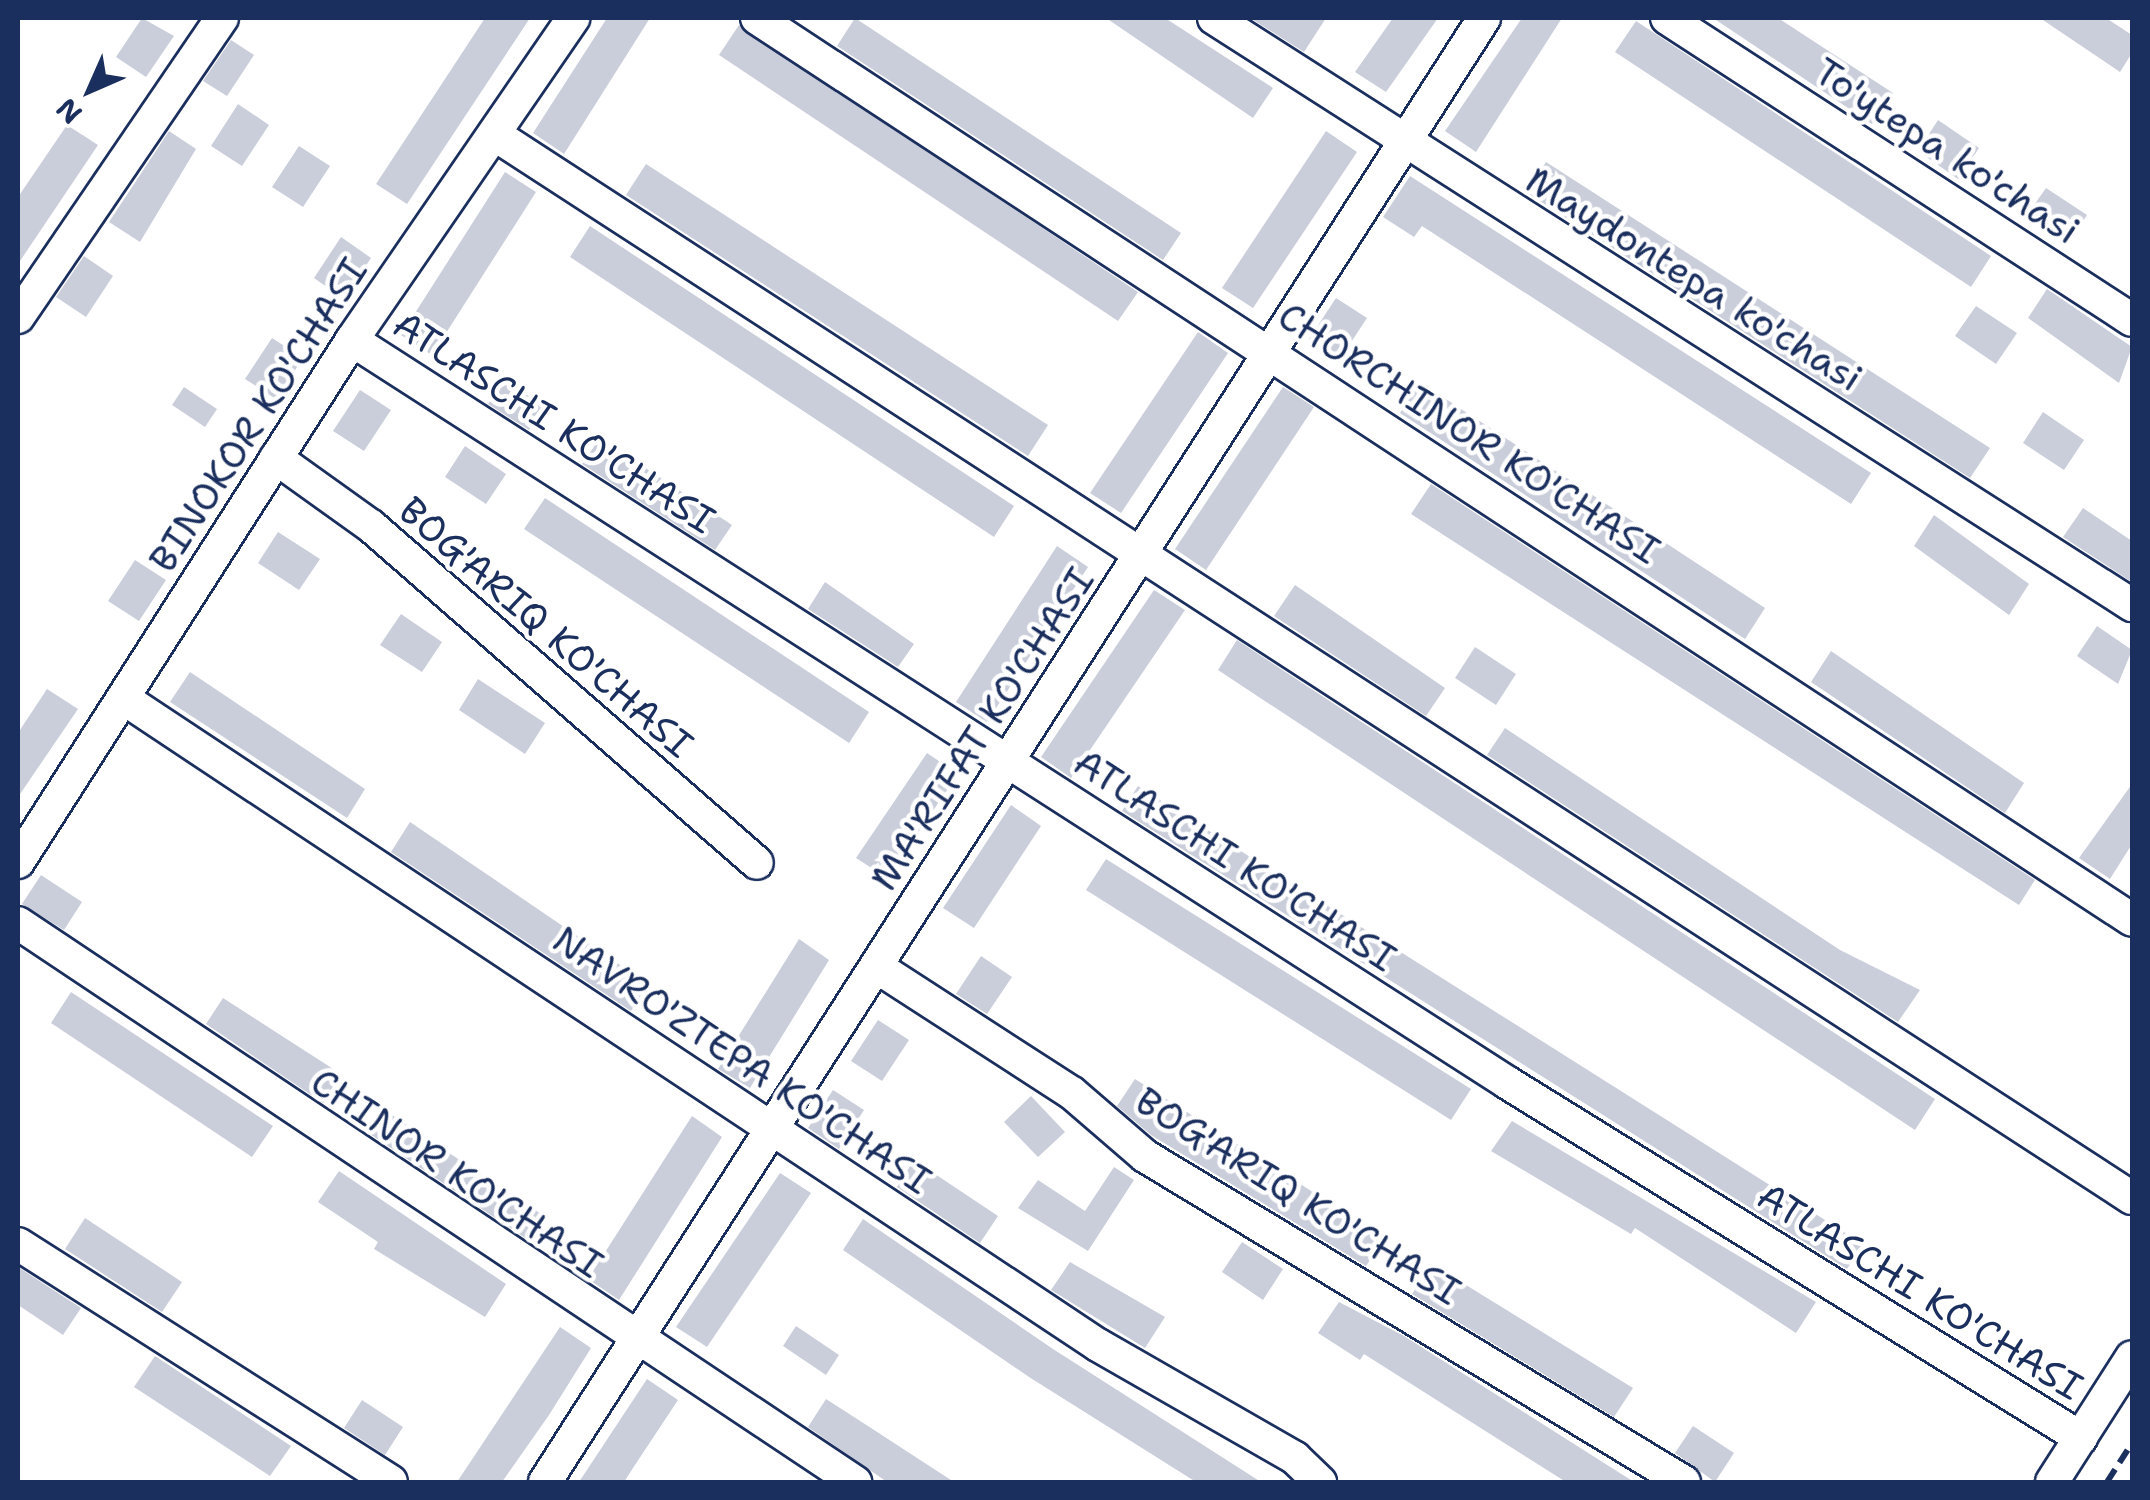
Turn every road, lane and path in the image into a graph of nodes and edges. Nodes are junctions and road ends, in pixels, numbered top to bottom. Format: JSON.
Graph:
{"nodes":[{"id":1,"x":222,"y":18,"type":"edge"},
{"id":2,"x":572,"y":18,"type":"edge"},
{"id":3,"x":758,"y":18,"type":"edge"},
{"id":4,"x":1214,"y":18,"type":"edge"},
{"id":5,"x":1484,"y":18,"type":"edge"},
{"id":6,"x":1667,"y":18,"type":"edge"},
{"id":7,"x":494,"y":134,"type":"junction"},
{"id":8,"x":1401,"y":140,"type":"junction"},
{"id":9,"x":18,"y":317,"type":"edge"},
{"id":10,"x":2132,"y":320,"type":"edge"},
{"id":11,"x":352,"y":340,"type":"junction"},
{"id":12,"x":1270,"y":352,"type":"junction"},
{"id":13,"x":276,"y":458,"type":"junction"},
{"id":14,"x":1143,"y":554,"type":"junction"},
{"id":15,"x":2132,"y":605,"type":"edge"},
{"id":16,"x":122,"y":698,"type":"junction"},
{"id":17,"x":1010,"y":761,"type":"junction"},
{"id":18,"x":18,"y":862,"type":"edge"},
{"id":19,"x":757,"y":863,"type":"dead end"},
{"id":20,"x":2132,"y":920,"type":"edge"},
{"id":21,"x":18,"y":924,"type":"edge"},
{"id":22,"x":877,"y":967,"type":"junction"},
{"id":23,"x":772,"y":1126,"type":"junction"},
{"id":24,"x":2132,"y":1198,"type":"edge"},
{"id":25,"x":18,"y":1244,"type":"edge"},
{"id":26,"x":634,"y":1342,"type":"junction"},
{"id":27,"x":2132,"y":1357,"type":"edge"},
{"id":28,"x":2081,"y":1438,"type":"junction"},
{"id":29,"x":391,"y":1482,"type":"edge"},
{"id":30,"x":545,"y":1482,"type":"edge"},
{"id":31,"x":855,"y":1482,"type":"edge"},
{"id":32,"x":1320,"y":1482,"type":"edge"},
{"id":33,"x":1684,"y":1482,"type":"edge"},
{"id":34,"x":2052,"y":1482,"type":"edge"}],
"edges":[{"from":1,"to":9,"type":"street"},
{"from":2,"to":7,"type":"street","name":"BINOKOR KO'CHASI"},
{"from":3,"to":12,"type":"street","name":"CHORCHINOR KO'CHASI"},
{"from":4,"to":8,"type":"street","name":"Maydontepa ko'chasi"},
{"from":5,"to":8,"type":"street","name":"MA'RIFAT KO'CHASI"},
{"from":6,"to":10,"type":"street","name":"To'ytepa ko'chasi"},
{"from":7,"to":11,"type":"street","name":"BINOKOR KO'CHASI"},
{"from":7,"to":14,"type":"street"},
{"from":8,"to":12,"type":"street","name":"MA'RIFAT KO'CHASI"},
{"from":8,"to":15,"type":"street","name":"Maydontepa ko'chasi"},
{"from":11,"to":13,"type":"street","name":"BINOKOR KO'CHASI"},
{"from":11,"to":17,"type":"street","name":"ATLASCHI KO'CHASI"},
{"from":12,"to":14,"type":"street","name":"MA'RIFAT KO'CHASI"},
{"from":12,"to":20,"type":"street","name":"CHORCHINOR KO'CHASI"},
{"from":13,"to":16,"type":"street","name":"BINOKOR KO'CHASI"},
{"from":13,"to":19,"type":"street","name":"BOG'ARIQ KO'CHASI"},
{"from":14,"to":17,"type":"street","name":"MA'RIFAT KO'CHASI"},
{"from":14,"to":24,"type":"street"},
{"from":16,"to":18,"type":"street","name":"BINOKOR KO'CHASI"},
{"from":16,"to":23,"type":"street","name":"NAVRO'ZTEPA KO'CHASI"},
{"from":17,"to":22,"type":"street","name":"MA'RIFAT KO'CHASI"},
{"from":17,"to":28,"type":"street","name":"ATLASCHI KO'CHASI"},
{"from":21,"to":26,"type":"street","name":"CHINOR KO'CHASI"},
{"from":22,"to":23,"type":"street","name":"MA'RIFAT KO'CHASI"},
{"from":22,"to":33,"type":"street","name":"BOG'ARIQ KO'CHASI"},
{"from":23,"to":26,"type":"street","name":"MA'RIFAT KO'CHASI"},
{"from":23,"to":32,"type":"street","name":"NAVRO'ZTEPA KO'CHASI"},
{"from":25,"to":29,"type":"street"},
{"from":26,"to":30,"type":"street","name":"MA'RIFAT KO'CHASI"},
{"from":26,"to":31,"type":"street","name":"CHINOR KO'CHASI"},
{"from":27,"to":28,"type":"street"},
{"from":28,"to":34,"type":"street"}]}
